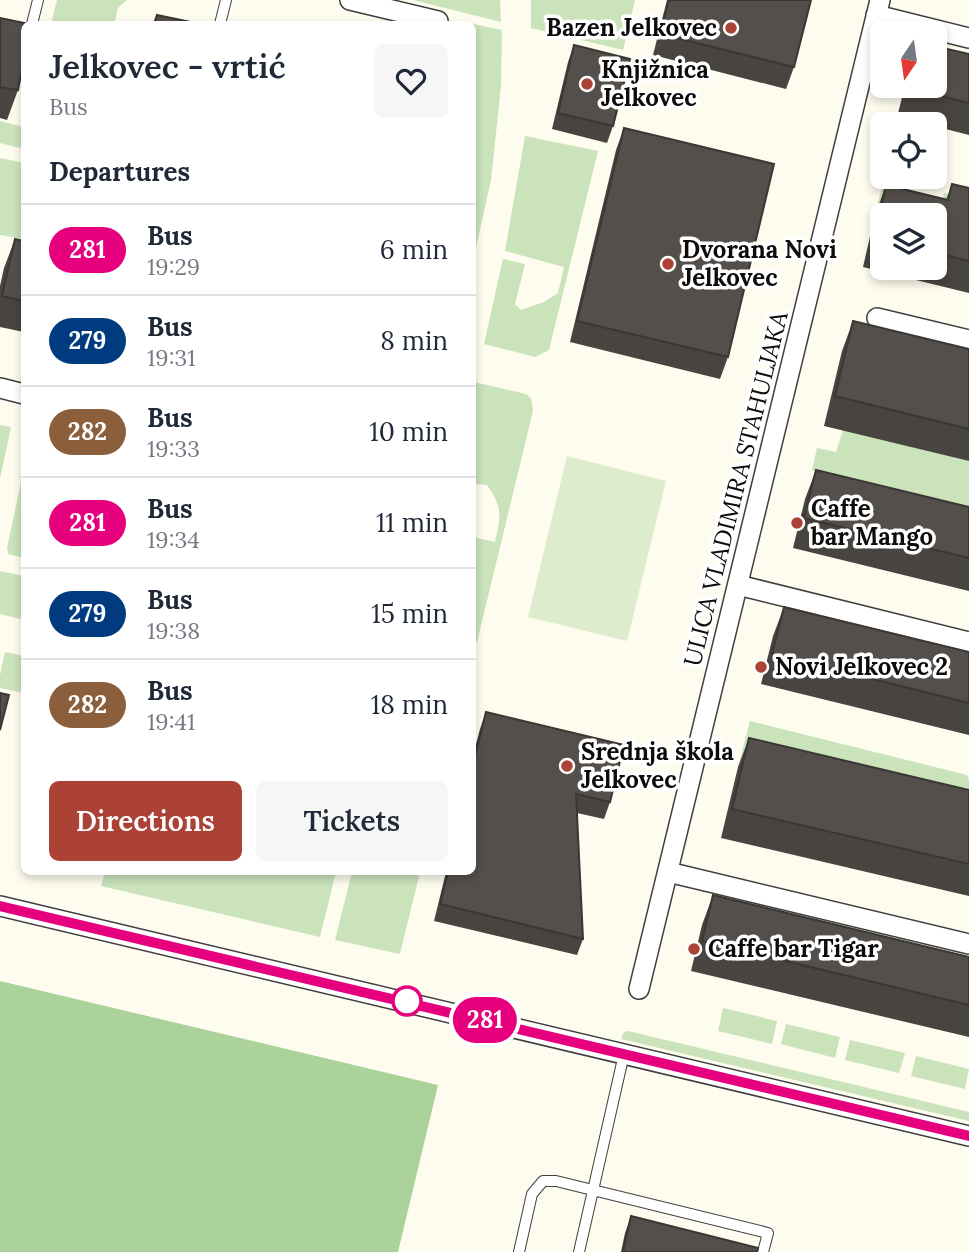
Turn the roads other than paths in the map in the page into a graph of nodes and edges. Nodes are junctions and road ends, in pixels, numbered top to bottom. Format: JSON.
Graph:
{"nodes":[{"id":1,"x":38,"y":0,"type":"edge"},
{"id":2,"x":226,"y":0,"type":"edge"},
{"id":3,"x":350,"y":0,"type":"edge"},
{"id":4,"x":878,"y":7,"type":"edge"},
{"id":5,"x":410,"y":20,"type":"edge"},
{"id":6,"x":33,"y":21,"type":"edge"},
{"id":7,"x":221,"y":21,"type":"edge"},
{"id":8,"x":438,"y":21,"type":"dead end"},
{"id":9,"x":969,"y":38,"type":"edge"},
{"id":10,"x":877,"y":318,"type":"dead end"},
{"id":11,"x":969,"y":340,"type":"edge"},
{"id":12,"x":0,"y":388,"type":"edge"},
{"id":13,"x":21,"y":393,"type":"edge"},
{"id":14,"x":738,"y":585,"type":"junction"},
{"id":15,"x":969,"y":642,"type":"edge"},
{"id":16,"x":668,"y":872,"type":"junction"},
{"id":17,"x":0,"y":906,"type":"edge"},
{"id":18,"x":969,"y":944,"type":"edge"},
{"id":19,"x":639,"y":989,"type":"dead end"},
{"id":20,"x":624,"y":1054,"type":"junction"},
{"id":21,"x":969,"y":1136,"type":"edge"},
{"id":22,"x":593,"y":1190,"type":"junction"},
{"id":23,"x":519,"y":1252,"type":"edge"},
{"id":24,"x":579,"y":1252,"type":"edge"},
{"id":25,"x":763,"y":1252,"type":"edge"}],
"edges":[{"from":1,"to":6,"type":"lane"},
{"from":2,"to":7,"type":"lane"},
{"from":3,"to":5,"type":"street"},
{"from":4,"to":9,"type":"street"},
{"from":4,"to":14,"type":"street","name":"ULICA VLADIMIRA STAHULJAKA"},
{"from":5,"to":8,"type":"street"},
{"from":10,"to":11,"type":"street"},
{"from":12,"to":13,"type":"street"},
{"from":14,"to":15,"type":"street"},
{"from":14,"to":16,"type":"street","name":"ULICA VLADIMIRA STAHULJAKA"},
{"from":16,"to":18,"type":"street"},
{"from":16,"to":19,"type":"street","name":"ULICA VLADIMIRA STAHULJAKA"},
{"from":17,"to":20,"type":"street"},
{"from":20,"to":21,"type":"street"},
{"from":20,"to":22,"type":"lane"},
{"from":22,"to":23,"type":"lane"},
{"from":22,"to":24,"type":"lane"},
{"from":22,"to":25,"type":"lane"}]}
